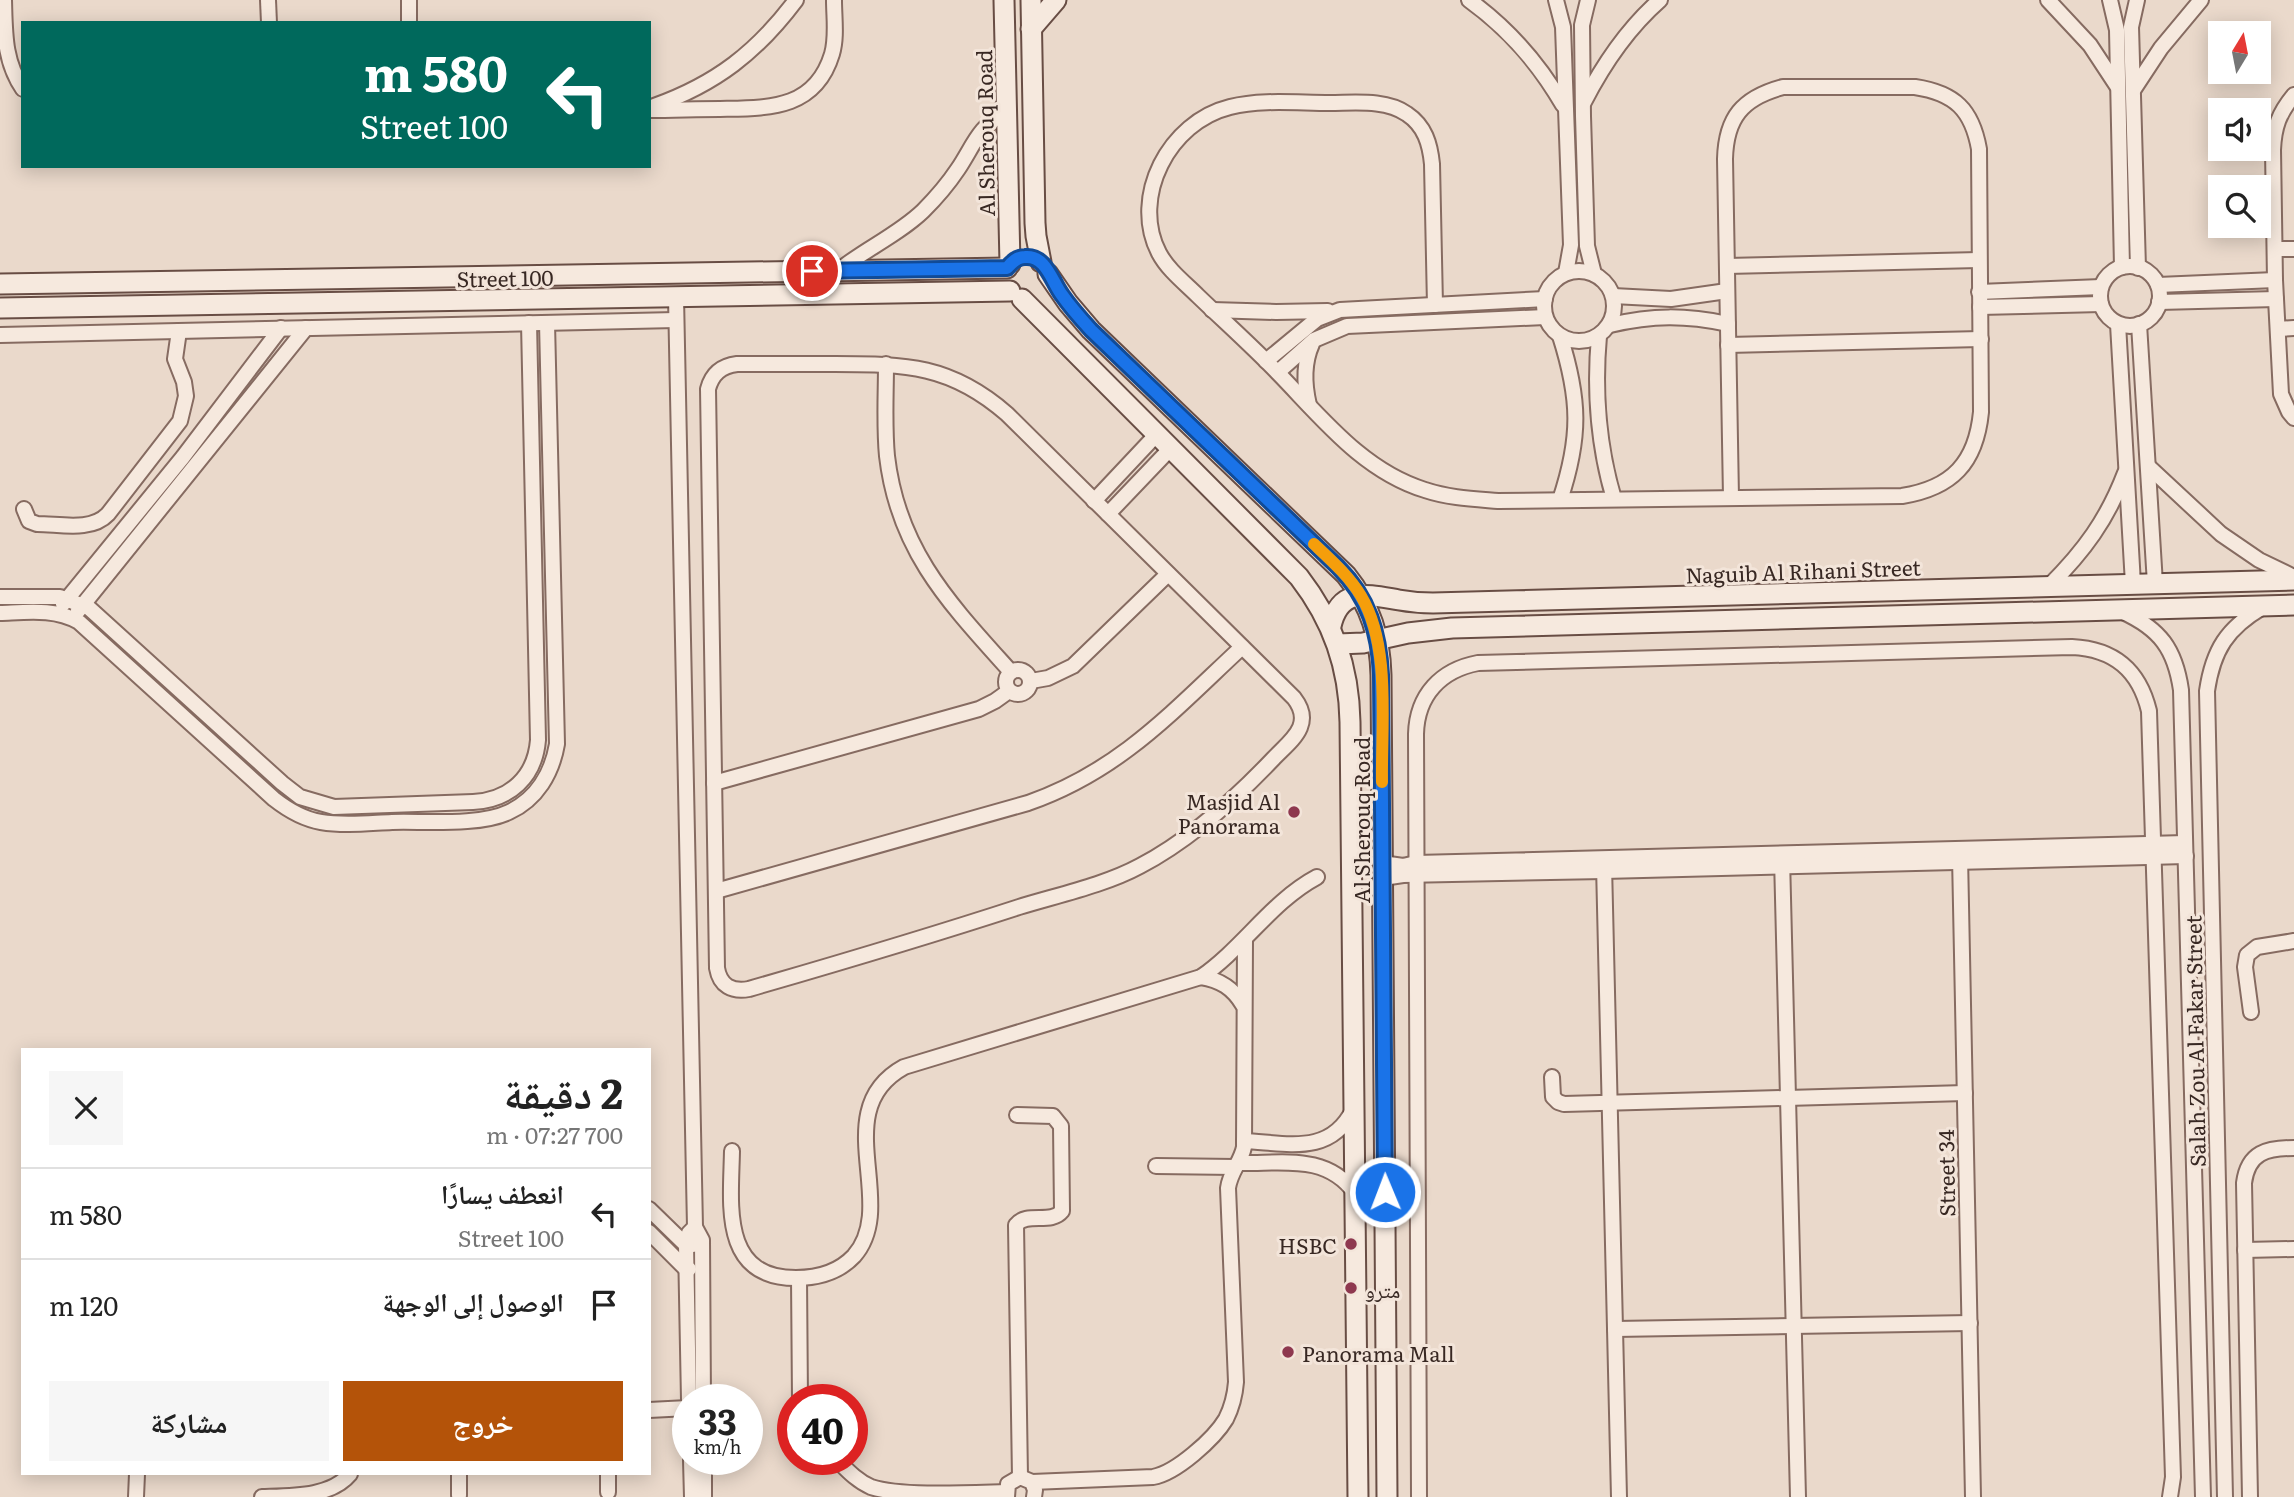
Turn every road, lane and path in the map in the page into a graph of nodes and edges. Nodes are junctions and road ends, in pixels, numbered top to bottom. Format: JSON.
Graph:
{"nodes":[{"id":1,"x":4,"y":0,"type":"edge"},
{"id":2,"x":268,"y":0,"type":"edge"},
{"id":3,"x":409,"y":0,"type":"edge"},
{"id":4,"x":796,"y":0,"type":"edge"},
{"id":5,"x":834,"y":0,"type":"edge"},
{"id":6,"x":1004,"y":0,"type":"edge"},
{"id":7,"x":1031,"y":0,"type":"edge"},
{"id":8,"x":1056,"y":0,"type":"edge"},
{"id":9,"x":1469,"y":0,"type":"edge"},
{"id":10,"x":1556,"y":0,"type":"edge"},
{"id":11,"x":1588,"y":0,"type":"edge"},
{"id":12,"x":1661,"y":0,"type":"edge"},
{"id":13,"x":2048,"y":0,"type":"edge"},
{"id":14,"x":2110,"y":0,"type":"edge"},
{"id":15,"x":2137,"y":0,"type":"edge"},
{"id":16,"x":2202,"y":0,"type":"edge"},
{"id":17,"x":269,"y":21,"type":"edge"},
{"id":18,"x":409,"y":21,"type":"edge"},
{"id":19,"x":1031,"y":29,"type":"junction"},
{"id":20,"x":21,"y":86,"type":"edge"},
{"id":21,"x":2118,"y":87,"type":"junction"},
{"id":22,"x":2134,"y":89,"type":"junction"},
{"id":23,"x":2294,"y":94,"type":"edge"},
{"id":24,"x":651,"y":108,"type":"edge"},
{"id":25,"x":651,"y":109,"type":"edge"},
{"id":26,"x":1583,"y":109,"type":"junction"},
{"id":27,"x":1006,"y":112,"type":"junction"},
{"id":28,"x":1565,"y":112,"type":"junction"},
{"id":29,"x":2275,"y":249,"type":"junction"},
{"id":30,"x":2294,"y":249,"type":"edge"},
{"id":31,"x":1979,"y":260,"type":"junction"},
{"id":32,"x":1009,"y":266,"type":"junction"},
{"id":33,"x":1727,"y":266,"type":"junction"},
{"id":34,"x":2122,"y":267,"type":"junction"},
{"id":35,"x":1045,"y":268,"type":"junction"},
{"id":36,"x":2138,"y":268,"type":"junction"},
{"id":37,"x":838,"y":271,"type":"junction"},
{"id":38,"x":1566,"y":273,"type":"junction"},
{"id":39,"x":1594,"y":274,"type":"junction"},
{"id":40,"x":2275,"y":280,"type":"junction"},
{"id":41,"x":3,"y":283,"type":"edge"},
{"id":42,"x":2158,"y":285,"type":"junction"},
{"id":43,"x":2101,"y":287,"type":"junction"},
{"id":44,"x":1727,"y":291,"type":"junction"},
{"id":45,"x":1016,"y":295,"type":"junction"},
{"id":46,"x":1613,"y":296,"type":"junction"},
{"id":47,"x":676,"y":297,"type":"junction"},
{"id":48,"x":1545,"y":299,"type":"junction"},
{"id":49,"x":2276,"y":299,"type":"junction"},
{"id":50,"x":1980,"y":300,"type":"junction"},
{"id":51,"x":2159,"y":302,"type":"junction"},
{"id":52,"x":2101,"y":304,"type":"junction"},
{"id":53,"x":1435,"y":305,"type":"junction"},
{"id":54,"x":0,"y":308,"type":"edge"},
{"id":55,"x":1212,"y":310,"type":"junction"},
{"id":56,"x":1340,"y":310,"type":"junction"},
{"id":57,"x":1545,"y":317,"type":"junction"},
{"id":58,"x":676,"y":320,"type":"junction"},
{"id":59,"x":529,"y":323,"type":"junction"},
{"id":60,"x":547,"y":323,"type":"junction"},
{"id":61,"x":1728,"y":324,"type":"junction"},
{"id":62,"x":2119,"y":324,"type":"junction"},
{"id":63,"x":2139,"y":324,"type":"junction"},
{"id":64,"x":1610,"y":325,"type":"junction"},
{"id":65,"x":281,"y":328,"type":"junction"},
{"id":66,"x":306,"y":328,"type":"junction"},
{"id":67,"x":2294,"y":328,"type":"edge"},
{"id":68,"x":2278,"y":329,"type":"junction"},
{"id":69,"x":179,"y":331,"type":"junction"},
{"id":70,"x":0,"y":335,"type":"edge"},
{"id":71,"x":1560,"y":336,"type":"junction"},
{"id":72,"x":1599,"y":336,"type":"junction"},
{"id":73,"x":1981,"y":339,"type":"junction"},
{"id":74,"x":1314,"y":340,"type":"junction"},
{"id":75,"x":1728,"y":345,"type":"junction"},
{"id":76,"x":1266,"y":361,"type":"junction"},
{"id":77,"x":886,"y":364,"type":"junction"},
{"id":78,"x":1278,"y":372,"type":"junction"},
{"id":79,"x":1310,"y":407,"type":"junction"},
{"id":80,"x":2294,"y":418,"type":"edge"},
{"id":81,"x":1157,"y":434,"type":"junction"},
{"id":82,"x":163,"y":445,"type":"junction"},
{"id":83,"x":1171,"y":448,"type":"junction"},
{"id":84,"x":182,"y":458,"type":"junction"},
{"id":85,"x":2148,"y":466,"type":"junction"},
{"id":86,"x":194,"y":467,"type":"junction"},
{"id":87,"x":2127,"y":468,"type":"junction"},
{"id":88,"x":123,"y":496,"type":"junction"},
{"id":89,"x":1731,"y":497,"type":"junction"},
{"id":90,"x":1614,"y":499,"type":"junction"},
{"id":91,"x":1560,"y":500,"type":"junction"},
{"id":92,"x":1094,"y":501,"type":"junction"},
{"id":93,"x":24,"y":509,"type":"dead end"},
{"id":94,"x":139,"y":511,"type":"junction"},
{"id":95,"x":1108,"y":514,"type":"junction"},
{"id":96,"x":535,"y":536,"type":"junction"},
{"id":97,"x":551,"y":536,"type":"junction"},
{"id":98,"x":1168,"y":573,"type":"junction"},
{"id":99,"x":2294,"y":579,"type":"edge"},
{"id":100,"x":2133,"y":584,"type":"junction"},
{"id":101,"x":2155,"y":584,"type":"junction"},
{"id":102,"x":2049,"y":586,"type":"junction"},
{"id":103,"x":1360,"y":595,"type":"junction"},
{"id":104,"x":1677,"y":596,"type":"junction"},
{"id":105,"x":0,"y":597,"type":"edge"},
{"id":106,"x":67,"y":598,"type":"junction"},
{"id":107,"x":1481,"y":602,"type":"junction"},
{"id":108,"x":83,"y":604,"type":"junction"},
{"id":109,"x":2294,"y":605,"type":"edge"},
{"id":110,"x":2264,"y":606,"type":"junction"},
{"id":111,"x":2122,"y":611,"type":"junction"},
{"id":112,"x":0,"y":613,"type":"edge"},
{"id":113,"x":56,"y":613,"type":"junction"},
{"id":114,"x":74,"y":618,"type":"junction"},
{"id":115,"x":1679,"y":622,"type":"junction"},
{"id":116,"x":1484,"y":627,"type":"junction"},
{"id":117,"x":1335,"y":635,"type":"junction"},
{"id":118,"x":1378,"y":640,"type":"junction"},
{"id":119,"x":1242,"y":647,"type":"junction"},
{"id":120,"x":1011,"y":672,"type":"junction"},
{"id":121,"x":1031,"y":681,"type":"junction"},
{"id":122,"x":1009,"y":691,"type":"junction"},
{"id":123,"x":2208,"y":738,"type":"junction"},
{"id":124,"x":2182,"y":739,"type":"junction"},
{"id":125,"x":714,"y":783,"type":"junction"},
{"id":126,"x":2185,"y":849,"type":"junction"},
{"id":127,"x":2153,"y":850,"type":"junction"},
{"id":128,"x":1960,"y":855,"type":"junction"},
{"id":129,"x":1782,"y":860,"type":"junction"},
{"id":130,"x":1604,"y":864,"type":"junction"},
{"id":131,"x":1417,"y":869,"type":"junction"},
{"id":132,"x":1383,"y":871,"type":"junction"},
{"id":133,"x":1352,"y":872,"type":"junction"},
{"id":134,"x":1317,"y":877,"type":"dead end"},
{"id":135,"x":716,"y":891,"type":"junction"},
{"id":136,"x":1245,"y":940,"type":"junction"},
{"id":137,"x":2294,"y":941,"type":"edge"},
{"id":138,"x":2214,"y":970,"type":"junction"},
{"id":139,"x":2189,"y":971,"type":"junction"},
{"id":140,"x":1201,"y":977,"type":"junction"},
{"id":141,"x":1243,"y":1005,"type":"junction"},
{"id":142,"x":2250,"y":1012,"type":"dead end"},
{"id":143,"x":1552,"y":1077,"type":"dead end"},
{"id":144,"x":1965,"y":1093,"type":"junction"},
{"id":145,"x":1788,"y":1098,"type":"junction"},
{"id":146,"x":1610,"y":1104,"type":"junction"},
{"id":147,"x":1354,"y":1109,"type":"junction"},
{"id":148,"x":1017,"y":1115,"type":"dead end"},
{"id":149,"x":1244,"y":1141,"type":"junction"},
{"id":150,"x":2294,"y":1148,"type":"edge"},
{"id":151,"x":732,"y":1152,"type":"dead end"},
{"id":152,"x":1236,"y":1165,"type":"junction"},
{"id":153,"x":1156,"y":1166,"type":"dead end"},
{"id":154,"x":1355,"y":1194,"type":"junction"},
{"id":155,"x":651,"y":1211,"type":"edge"},
{"id":156,"x":695,"y":1227,"type":"junction"},
{"id":157,"x":651,"y":1235,"type":"edge"},
{"id":158,"x":702,"y":1244,"type":"junction"},
{"id":159,"x":686,"y":1245,"type":"junction"},
{"id":160,"x":2294,"y":1249,"type":"edge"},
{"id":161,"x":2245,"y":1250,"type":"junction"},
{"id":162,"x":686,"y":1269,"type":"junction"},
{"id":163,"x":702,"y":1269,"type":"junction"},
{"id":164,"x":799,"y":1278,"type":"junction"},
{"id":165,"x":1970,"y":1323,"type":"junction"},
{"id":166,"x":1794,"y":1326,"type":"junction"},
{"id":167,"x":1615,"y":1329,"type":"junction"},
{"id":168,"x":690,"y":1384,"type":"edge"},
{"id":169,"x":703,"y":1384,"type":"edge"},
{"id":170,"x":800,"y":1384,"type":"edge"},
{"id":171,"x":672,"y":1409,"type":"edge"},
{"id":172,"x":651,"y":1410,"type":"edge"},
{"id":173,"x":137,"y":1475,"type":"edge"},
{"id":174,"x":349,"y":1475,"type":"edge"},
{"id":175,"x":459,"y":1475,"type":"edge"},
{"id":176,"x":608,"y":1475,"type":"edge"},
{"id":177,"x":691,"y":1475,"type":"edge"},
{"id":178,"x":704,"y":1475,"type":"edge"},
{"id":179,"x":853,"y":1475,"type":"edge"},
{"id":180,"x":1031,"y":1489,"type":"edge"},
{"id":181,"x":608,"y":1492,"type":"dead end"},
{"id":182,"x":1007,"y":1495,"type":"edge"},
{"id":183,"x":458,"y":1496,"type":"edge"},
{"id":184,"x":136,"y":1497,"type":"edge"},
{"id":185,"x":262,"y":1497,"type":"edge"},
{"id":186,"x":692,"y":1497,"type":"edge"},
{"id":187,"x":704,"y":1497,"type":"edge"},
{"id":188,"x":1358,"y":1497,"type":"edge"},
{"id":189,"x":1387,"y":1497,"type":"edge"},
{"id":190,"x":1419,"y":1497,"type":"edge"},
{"id":191,"x":1619,"y":1497,"type":"edge"},
{"id":192,"x":1798,"y":1497,"type":"edge"},
{"id":193,"x":1973,"y":1497,"type":"edge"},
{"id":194,"x":2170,"y":1497,"type":"edge"},
{"id":195,"x":2203,"y":1497,"type":"edge"},
{"id":196,"x":2225,"y":1497,"type":"edge"},
{"id":197,"x":2250,"y":1497,"type":"edge"}],
"edges":[{"from":1,"to":20,"type":"street"},
{"from":2,"to":17,"type":"street"},
{"from":3,"to":18,"type":"street"},
{"from":4,"to":24,"type":"street"},
{"from":5,"to":25,"type":"street"},
{"from":6,"to":27,"type":"street","name":"Al Sherouq Road"},
{"from":7,"to":19,"type":"street","name":"Al Sherouq Road"},
{"from":8,"to":19,"type":"street"},
{"from":9,"to":28,"type":"street"},
{"from":10,"to":28,"type":"street"},
{"from":11,"to":26,"type":"street"},
{"from":12,"to":26,"type":"street"},
{"from":13,"to":21,"type":"street"},
{"from":14,"to":21,"type":"street"},
{"from":15,"to":22,"type":"street"},
{"from":16,"to":22,"type":"street"},
{"from":19,"to":35,"type":"street","name":"Al Sherouq Road"},
{"from":21,"to":34,"type":"street"},
{"from":22,"to":36,"type":"street"},
{"from":23,"to":29,"type":"street"},
{"from":26,"to":28,"type":"street"},
{"from":26,"to":39,"type":"street"},
{"from":27,"to":32,"type":"street","name":"Al Sherouq Road"},
{"from":27,"to":37,"type":"street"},
{"from":28,"to":38,"type":"street"},
{"from":29,"to":30,"type":"street"},
{"from":29,"to":40,"type":"street"},
{"from":31,"to":33,"type":"street"},
{"from":31,"to":33,"type":"street"},
{"from":31,"to":50,"type":"street"},
{"from":32,"to":35,"type":"street"},
{"from":32,"to":37,"type":"street","name":"Street 100"},
{"from":32,"to":45,"type":"street"},
{"from":33,"to":44,"type":"street"},
{"from":34,"to":36,"type":"street"},
{"from":34,"to":43,"type":"street"},
{"from":35,"to":45,"type":"street"},
{"from":35,"to":103,"type":"street","name":"Al Sherouq Road"},
{"from":36,"to":42,"type":"street"},
{"from":37,"to":41,"type":"street","name":"Street 100"},
{"from":38,"to":39,"type":"street"},
{"from":38,"to":48,"type":"street"},
{"from":39,"to":46,"type":"street"},
{"from":40,"to":42,"type":"street"},
{"from":40,"to":49,"type":"street"},
{"from":42,"to":51,"type":"street"},
{"from":43,"to":50,"type":"street"},
{"from":43,"to":52,"type":"street"},
{"from":44,"to":46,"type":"street"},
{"from":44,"to":61,"type":"street"},
{"from":45,"to":47,"type":"street","name":"Street 100"},
{"from":45,"to":81,"type":"street","name":"Al Sherouq Road"},
{"from":46,"to":64,"type":"street"},
{"from":47,"to":54,"type":"street","name":"Street 100"},
{"from":47,"to":58,"type":"street"},
{"from":48,"to":53,"type":"street"},
{"from":48,"to":57,"type":"street"},
{"from":49,"to":51,"type":"street"},
{"from":49,"to":68,"type":"street"},
{"from":50,"to":52,"type":"street"},
{"from":50,"to":73,"type":"street"},
{"from":51,"to":63,"type":"street"},
{"from":52,"to":62,"type":"street"},
{"from":53,"to":55,"type":"street"},
{"from":53,"to":56,"type":"street"},
{"from":55,"to":56,"type":"street"},
{"from":55,"to":76,"type":"street"},
{"from":56,"to":76,"type":"street"},
{"from":57,"to":71,"type":"street"},
{"from":57,"to":74,"type":"street"},
{"from":58,"to":60,"type":"street"},
{"from":58,"to":156,"type":"street"},
{"from":59,"to":60,"type":"street"},
{"from":59,"to":66,"type":"street"},
{"from":59,"to":96,"type":"street"},
{"from":60,"to":97,"type":"street"},
{"from":61,"to":64,"type":"street"},
{"from":61,"to":75,"type":"street"},
{"from":62,"to":63,"type":"street"},
{"from":62,"to":87,"type":"street"},
{"from":63,"to":85,"type":"street"},
{"from":64,"to":72,"type":"street"},
{"from":65,"to":66,"type":"street"},
{"from":65,"to":69,"type":"street"},
{"from":65,"to":84,"type":"street"},
{"from":66,"to":86,"type":"street"},
{"from":67,"to":68,"type":"street"},
{"from":68,"to":80,"type":"street"},
{"from":69,"to":70,"type":"street"},
{"from":69,"to":82,"type":"street"},
{"from":71,"to":72,"type":"street"},
{"from":71,"to":91,"type":"street"},
{"from":72,"to":90,"type":"street"},
{"from":73,"to":75,"type":"street"},
{"from":73,"to":89,"type":"street"},
{"from":74,"to":78,"type":"street"},
{"from":74,"to":79,"type":"street"},
{"from":75,"to":89,"type":"street"},
{"from":76,"to":78,"type":"street"},
{"from":77,"to":92,"type":"street"},
{"from":77,"to":120,"type":"street"},
{"from":77,"to":125,"type":"street"},
{"from":78,"to":79,"type":"street"},
{"from":79,"to":91,"type":"street"},
{"from":81,"to":83,"type":"street","name":"Al Sherouq Road"},
{"from":81,"to":92,"type":"street"},
{"from":82,"to":84,"type":"street"},
{"from":82,"to":88,"type":"street"},
{"from":83,"to":95,"type":"street"},
{"from":83,"to":117,"type":"street","name":"Al Sherouq Road"},
{"from":84,"to":86,"type":"street"},
{"from":84,"to":94,"type":"street"},
{"from":85,"to":99,"type":"street"},
{"from":85,"to":101,"type":"street"},
{"from":86,"to":108,"type":"street"},
{"from":87,"to":100,"type":"street"},
{"from":87,"to":102,"type":"street"},
{"from":88,"to":93,"type":"street"},
{"from":88,"to":94,"type":"street"},
{"from":89,"to":90,"type":"street"},
{"from":90,"to":91,"type":"street"},
{"from":92,"to":95,"type":"street"},
{"from":94,"to":106,"type":"street"},
{"from":95,"to":98,"type":"street"},
{"from":96,"to":97,"type":"street"},
{"from":96,"to":108,"type":"street"},
{"from":97,"to":114,"type":"street"},
{"from":98,"to":119,"type":"street"},
{"from":98,"to":121,"type":"street"},
{"from":99,"to":101,"type":"street","name":"Naguib Al Rihani Street"},
{"from":100,"to":101,"type":"street","name":"Naguib Al Rihani Street"},
{"from":100,"to":102,"type":"street","name":"Naguib Al Rihani Street"},
{"from":102,"to":104,"type":"street","name":"Naguib Al Rihani Street"},
{"from":103,"to":107,"type":"street","name":"Naguib Al Rihani Street"},
{"from":103,"to":117,"type":"street"},
{"from":103,"to":118,"type":"street","name":"Al Sherouq Road"},
{"from":104,"to":107,"type":"street","name":"Naguib Al Rihani Street"},
{"from":104,"to":115,"type":"street"},
{"from":105,"to":106,"type":"street"},
{"from":106,"to":108,"type":"street"},
{"from":106,"to":113,"type":"street"},
{"from":107,"to":116,"type":"street"},
{"from":108,"to":114,"type":"street"},
{"from":109,"to":110,"type":"street"},
{"from":110,"to":111,"type":"street"},
{"from":110,"to":123,"type":"street","name":"Salah Zou Al Fakar Street"},
{"from":111,"to":115,"type":"street"},
{"from":111,"to":124,"type":"street","name":"Salah Zou Al Fakar Street"},
{"from":112,"to":113,"type":"street"},
{"from":113,"to":114,"type":"street"},
{"from":115,"to":116,"type":"street"},
{"from":116,"to":118,"type":"street"},
{"from":117,"to":118,"type":"street"},
{"from":117,"to":133,"type":"street","name":"Al Sherouq Road"},
{"from":118,"to":132,"type":"street","name":"Al Sherouq Road"},
{"from":119,"to":135,"type":"street"},
{"from":119,"to":135,"type":"street"},
{"from":120,"to":121,"type":"street"},
{"from":120,"to":122,"type":"street"},
{"from":121,"to":122,"type":"street"},
{"from":122,"to":125,"type":"street"},
{"from":123,"to":124,"type":"street"},
{"from":123,"to":138,"type":"street","name":"Salah Zou Al Fakar Street"},
{"from":124,"to":126,"type":"street","name":"Salah Zou Al Fakar Street"},
{"from":125,"to":135,"type":"street"},
{"from":126,"to":127,"type":"street"},
{"from":126,"to":139,"type":"street","name":"Salah Zou Al Fakar Street"},
{"from":127,"to":128,"type":"street"},
{"from":127,"to":131,"type":"street"},
{"from":127,"to":194,"type":"street"},
{"from":128,"to":129,"type":"street"},
{"from":128,"to":144,"type":"street","name":"Street 34"},
{"from":129,"to":130,"type":"street"},
{"from":129,"to":145,"type":"street"},
{"from":130,"to":131,"type":"street"},
{"from":130,"to":146,"type":"street"},
{"from":131,"to":132,"type":"street"},
{"from":131,"to":190,"type":"street"},
{"from":132,"to":133,"type":"street"},
{"from":132,"to":189,"type":"street","name":"Al Sherouq Road"},
{"from":133,"to":147,"type":"street","name":"Al Sherouq Road"},
{"from":134,"to":136,"type":"street"},
{"from":136,"to":140,"type":"street"},
{"from":136,"to":141,"type":"street"},
{"from":137,"to":142,"type":"street"},
{"from":138,"to":139,"type":"street"},
{"from":138,"to":196,"type":"street","name":"Salah Zou Al Fakar Street"},
{"from":139,"to":195,"type":"street","name":"Salah Zou Al Fakar Street"},
{"from":140,"to":141,"type":"street"},
{"from":140,"to":164,"type":"street"},
{"from":141,"to":149,"type":"street"},
{"from":143,"to":146,"type":"street"},
{"from":144,"to":145,"type":"street"},
{"from":144,"to":165,"type":"street","name":"Street 34"},
{"from":145,"to":146,"type":"street"},
{"from":145,"to":166,"type":"street"},
{"from":146,"to":167,"type":"street"},
{"from":147,"to":149,"type":"street"},
{"from":147,"to":154,"type":"street","name":"Al Sherouq Road"},
{"from":148,"to":180,"type":"street"},
{"from":149,"to":152,"type":"street"},
{"from":150,"to":161,"type":"street"},
{"from":151,"to":164,"type":"street"},
{"from":152,"to":153,"type":"street"},
{"from":152,"to":154,"type":"street"},
{"from":152,"to":180,"type":"street"},
{"from":154,"to":188,"type":"street","name":"Al Sherouq Road"},
{"from":155,"to":159,"type":"street"},
{"from":156,"to":158,"type":"street"},
{"from":156,"to":159,"type":"street"},
{"from":157,"to":162,"type":"street"},
{"from":158,"to":159,"type":"street"},
{"from":158,"to":163,"type":"street"},
{"from":159,"to":162,"type":"street"},
{"from":160,"to":161,"type":"street"},
{"from":161,"to":197,"type":"street"},
{"from":162,"to":163,"type":"street"},
{"from":162,"to":168,"type":"street"},
{"from":163,"to":169,"type":"street"},
{"from":164,"to":170,"type":"street"},
{"from":165,"to":166,"type":"street"},
{"from":165,"to":193,"type":"street","name":"Street 34"},
{"from":166,"to":167,"type":"street"},
{"from":166,"to":192,"type":"street"},
{"from":167,"to":191,"type":"street"},
{"from":171,"to":172,"type":"street"},
{"from":173,"to":184,"type":"street"},
{"from":174,"to":185,"type":"street"},
{"from":175,"to":183,"type":"street"},
{"from":176,"to":181,"type":"street"},
{"from":177,"to":186,"type":"street"},
{"from":178,"to":187,"type":"street"},
{"from":179,"to":182,"type":"street"},
{"from":180,"to":182,"type":"street"}]}
